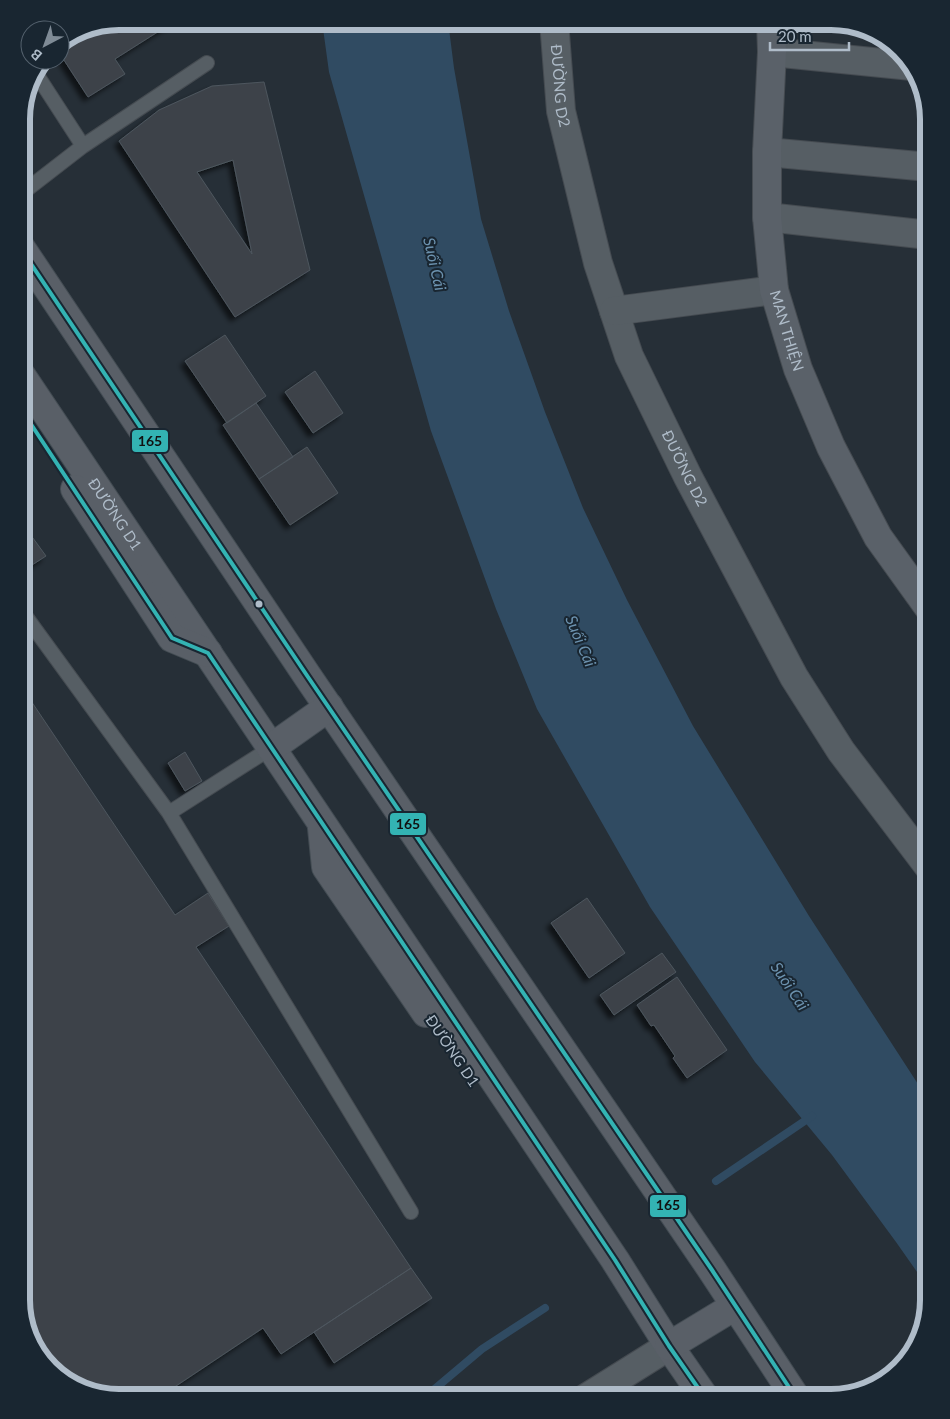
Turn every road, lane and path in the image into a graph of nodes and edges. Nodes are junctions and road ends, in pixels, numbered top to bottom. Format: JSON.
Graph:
{"nodes":[{"id":1,"x":555,"y":30,"type":"edge"},
{"id":2,"x":771,"y":30,"type":"edge"},
{"id":3,"x":772,"y":52,"type":"junction"},
{"id":4,"x":207,"y":63,"type":"dead end"},
{"id":5,"x":902,"y":65,"type":"edge"},
{"id":6,"x":40,"y":79,"type":"edge"},
{"id":7,"x":83,"y":146,"type":"junction"},
{"id":8,"x":767,"y":152,"type":"junction"},
{"id":9,"x":920,"y":166,"type":"edge"},
{"id":10,"x":30,"y":187,"type":"edge"},
{"id":11,"x":767,"y":217,"type":"junction"},
{"id":12,"x":920,"y":234,"type":"edge"},
{"id":13,"x":30,"y":261,"type":"edge"},
{"id":14,"x":774,"y":290,"type":"junction"},
{"id":15,"x":614,"y":311,"type":"junction"},
{"id":16,"x":30,"y":388,"type":"edge"},
{"id":17,"x":30,"y":422,"type":"edge"},
{"id":18,"x":920,"y":595,"type":"edge"},
{"id":19,"x":30,"y":622,"type":"edge"},
{"id":20,"x":208,"y":653,"type":"junction"},
{"id":21,"x":328,"y":707,"type":"junction"},
{"id":22,"x":271,"y":748,"type":"junction"},
{"id":23,"x":168,"y":813,"type":"junction"},
{"id":24,"x":920,"y":855,"type":"edge"},
{"id":25,"x":411,"y":1212,"type":"dead end"},
{"id":26,"x":735,"y":1306,"type":"junction"},
{"id":27,"x":670,"y":1346,"type":"junction"},
{"id":28,"x":601,"y":1389,"type":"edge"},
{"id":29,"x":699,"y":1389,"type":"edge"},
{"id":30,"x":790,"y":1389,"type":"edge"}],
"edges":[{"from":1,"to":15,"type":"street","name":"ĐƯỜNG D2"},
{"from":2,"to":3,"type":"street","name":"MAN THIỆN"},
{"from":3,"to":5,"type":"street"},
{"from":3,"to":8,"type":"street","name":"MAN THIỆN"},
{"from":4,"to":7,"type":"lane"},
{"from":6,"to":7,"type":"lane"},
{"from":7,"to":10,"type":"lane"},
{"from":8,"to":9,"type":"street"},
{"from":8,"to":11,"type":"street","name":"MAN THIỆN"},
{"from":11,"to":12,"type":"street"},
{"from":11,"to":14,"type":"street","name":"MAN THIỆN"},
{"from":13,"to":21,"type":"main road"},
{"from":14,"to":15,"type":"street"},
{"from":14,"to":18,"type":"street","name":"MAN THIỆN"},
{"from":15,"to":24,"type":"street","name":"ĐƯỜNG D2"},
{"from":16,"to":20,"type":"main road","name":"ĐƯỜNG D1"},
{"from":17,"to":20,"type":"main road","name":"ĐƯỜNG D1"},
{"from":19,"to":23,"type":"lane"},
{"from":20,"to":22,"type":"main road","name":"ĐƯỜNG D1"},
{"from":21,"to":22,"type":"main road"},
{"from":21,"to":26,"type":"main road"},
{"from":22,"to":23,"type":"lane"},
{"from":22,"to":27,"type":"main road","name":"ĐƯỜNG D1"},
{"from":23,"to":25,"type":"lane"},
{"from":26,"to":27,"type":"main road"},
{"from":26,"to":30,"type":"main road"},
{"from":27,"to":28,"type":"street"},
{"from":27,"to":29,"type":"main road","name":"ĐƯỜNG D1"}]}
